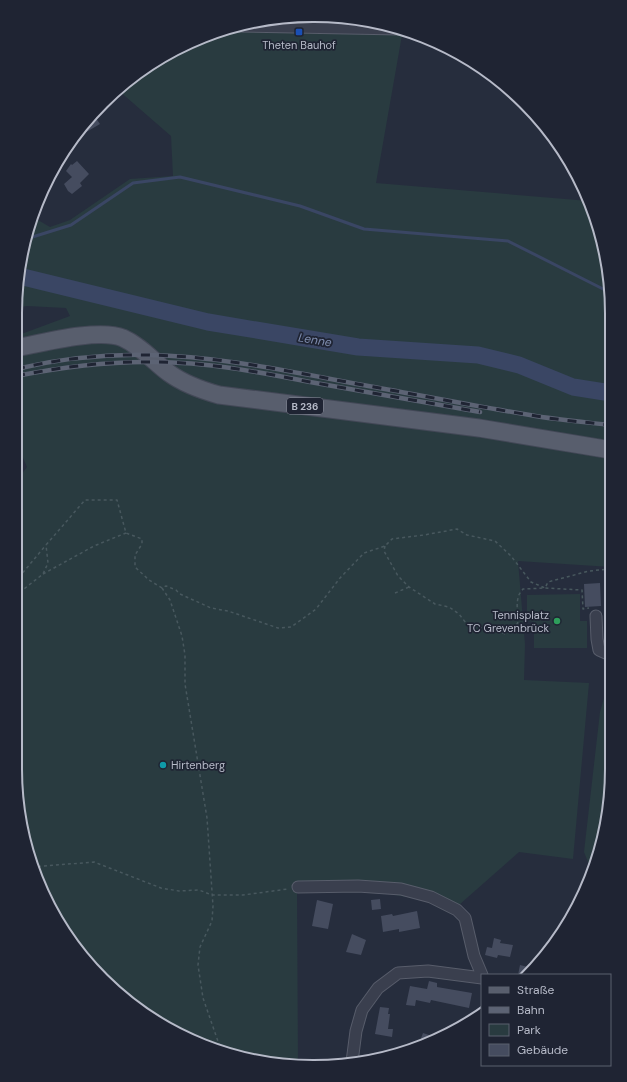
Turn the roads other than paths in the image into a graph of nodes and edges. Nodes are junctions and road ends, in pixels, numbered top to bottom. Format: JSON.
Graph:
{"nodes":[{"id":1,"x":264,"y":26,"type":"edge"},
{"id":2,"x":372,"y":28,"type":"edge"},
{"id":3,"x":22,"y":347,"type":"edge"},
{"id":4,"x":605,"y":449,"type":"edge"},
{"id":5,"x":596,"y":616,"type":"road end"},
{"id":6,"x":605,"y":653,"type":"edge"},
{"id":7,"x":298,"y":887,"type":"road end"},
{"id":8,"x":481,"y":974,"type":"edge"},
{"id":9,"x":481,"y":976,"type":"edge"},
{"id":10,"x":353,"y":1058,"type":"edge"}],
"edges":[{"from":1,"to":2,"type":"street"},
{"from":3,"to":4,"type":"main road","number":"B 236"},
{"from":5,"to":6,"type":"street"},
{"from":7,"to":8,"type":"street"},
{"from":9,"to":10,"type":"street"}]}
